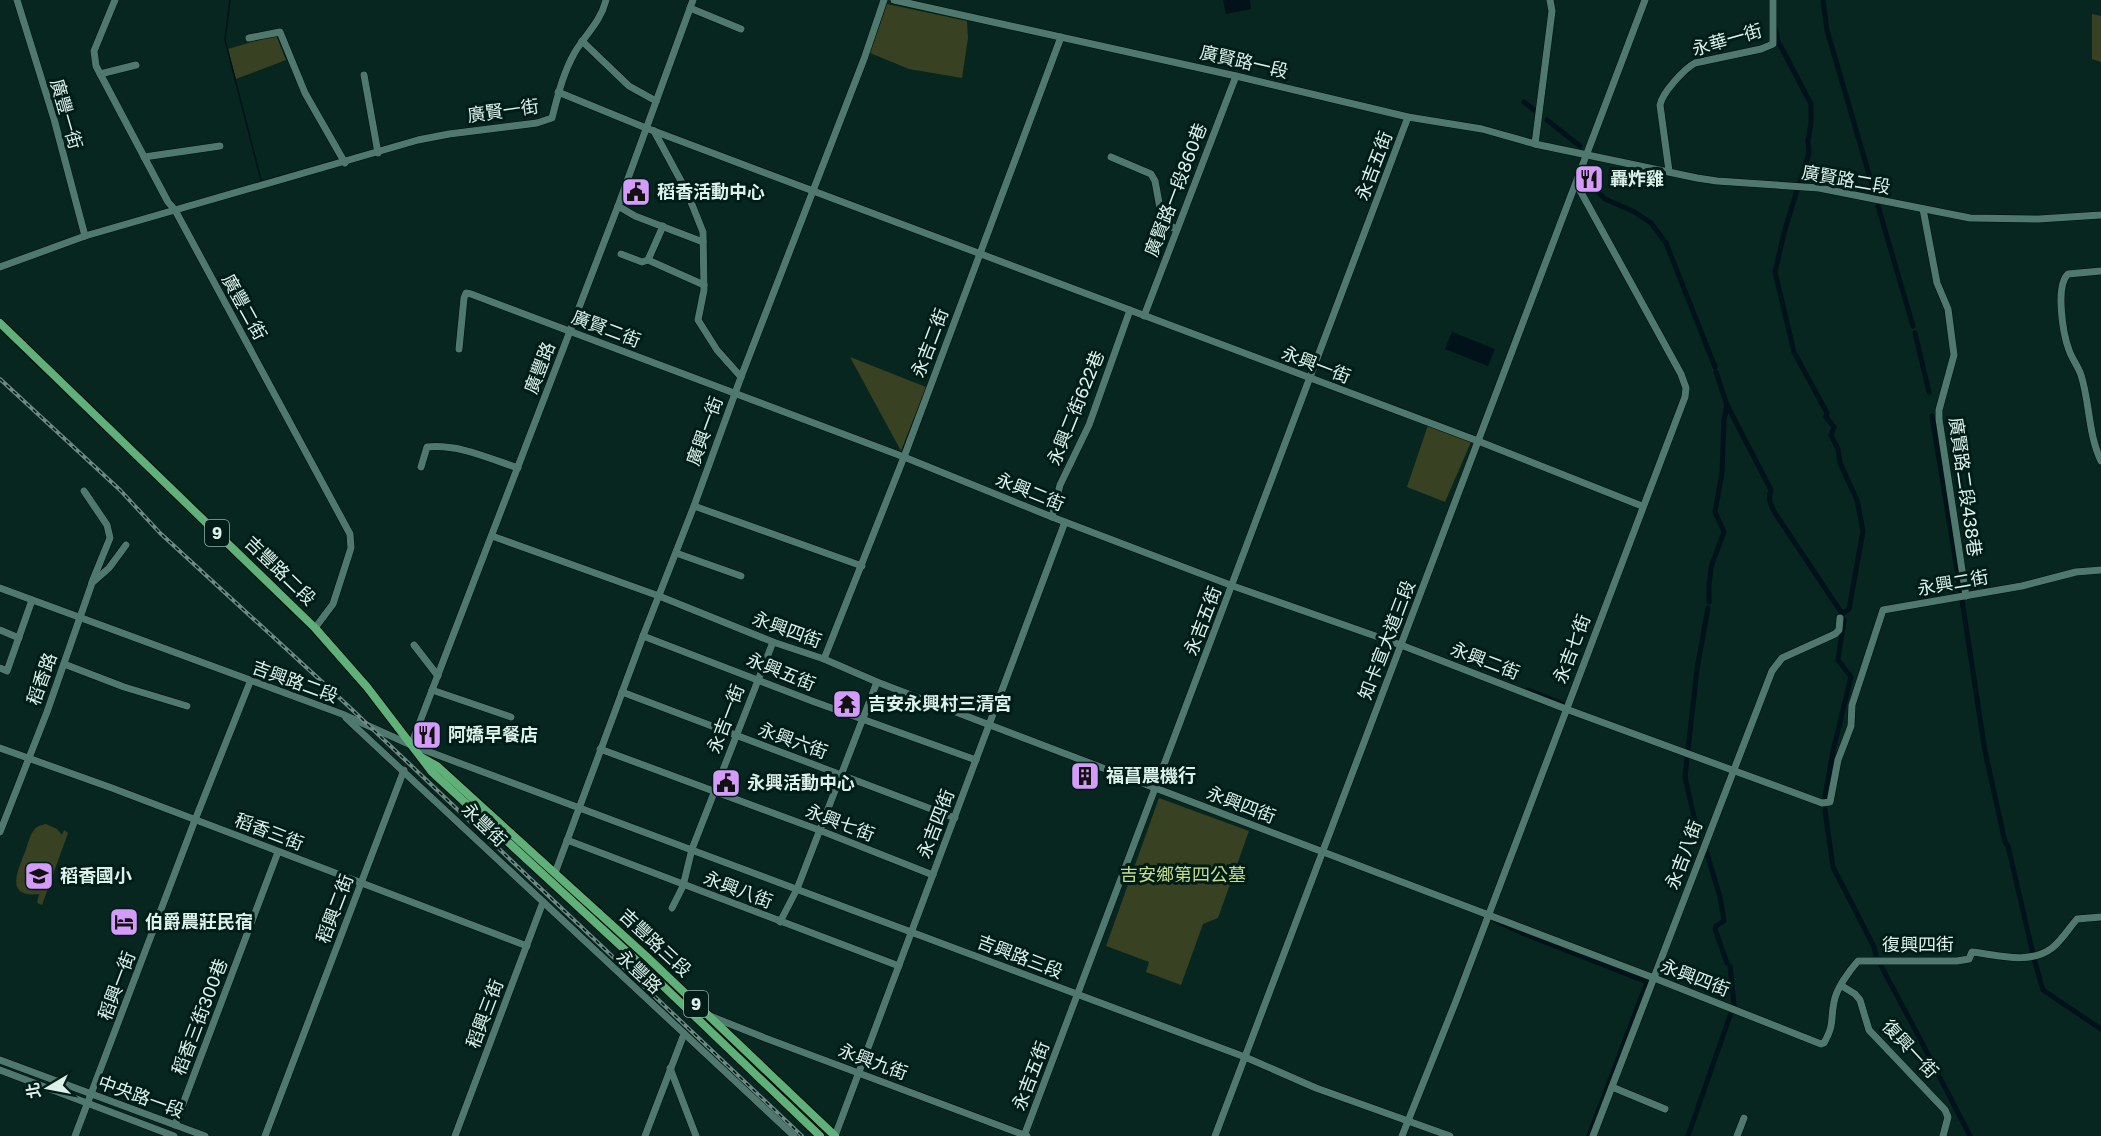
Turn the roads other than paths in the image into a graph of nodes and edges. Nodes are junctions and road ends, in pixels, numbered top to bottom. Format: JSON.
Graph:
{"nodes":[{"id":1,"x":17,"y":0,"type":"edge"},
{"id":2,"x":115,"y":0,"type":"edge"},
{"id":3,"x":606,"y":0,"type":"edge"},
{"id":4,"x":693,"y":0,"type":"edge"},
{"id":5,"x":884,"y":0,"type":"edge"},
{"id":6,"x":894,"y":0,"type":"edge"},
{"id":7,"x":1550,"y":0,"type":"edge"},
{"id":8,"x":1645,"y":0,"type":"edge"},
{"id":9,"x":1773,"y":0,"type":"edge"},
{"id":10,"x":690,"y":8,"type":"junction"},
{"id":11,"x":741,"y":29,"type":"dead end"},
{"id":12,"x":1061,"y":37,"type":"junction"},
{"id":13,"x":249,"y":39,"type":"dead end"},
{"id":14,"x":582,"y":41,"type":"junction"},
{"id":15,"x":136,"y":64,"type":"dead end"},
{"id":16,"x":100,"y":74,"type":"junction"},
{"id":17,"x":364,"y":75,"type":"dead end"},
{"id":18,"x":1236,"y":76,"type":"junction"},
{"id":19,"x":558,"y":92,"type":"junction"},
{"id":20,"x":656,"y":101,"type":"junction"},
{"id":21,"x":1408,"y":117,"type":"junction"},
{"id":22,"x":646,"y":128,"type":"junction"},
{"id":23,"x":654,"y":131,"type":"junction"},
{"id":24,"x":1535,"y":144,"type":"junction"},
{"id":25,"x":220,"y":146,"type":"dead end"},
{"id":26,"x":378,"y":153,"type":"junction"},
{"id":27,"x":1586,"y":153,"type":"junction"},
{"id":28,"x":144,"y":157,"type":"junction"},
{"id":29,"x":1111,"y":157,"type":"dead end"},
{"id":30,"x":345,"y":163,"type":"junction"},
{"id":31,"x":1669,"y":171,"type":"junction"},
{"id":32,"x":1577,"y":184,"type":"junction"},
{"id":33,"x":813,"y":190,"type":"junction"},
{"id":34,"x":618,"y":206,"type":"junction"},
{"id":35,"x":1923,"y":209,"type":"junction"},
{"id":36,"x":174,"y":210,"type":"junction"},
{"id":37,"x":2101,"y":215,"type":"edge"},
{"id":38,"x":663,"y":226,"type":"junction"},
{"id":39,"x":1176,"y":229,"type":"junction"},
{"id":40,"x":85,"y":236,"type":"junction"},
{"id":41,"x":703,"y":242,"type":"junction"},
{"id":42,"x":621,"y":254,"type":"dead end"},
{"id":43,"x":980,"y":254,"type":"junction"},
{"id":44,"x":648,"y":260,"type":"junction"},
{"id":45,"x":0,"y":267,"type":"edge"},
{"id":46,"x":2101,"y":271,"type":"edge"},
{"id":47,"x":704,"y":285,"type":"junction"},
{"id":48,"x":1130,"y":310,"type":"junction"},
{"id":49,"x":1144,"y":316,"type":"junction"},
{"id":50,"x":0,"y":323,"type":"edge"},
{"id":51,"x":570,"y":331,"type":"junction"},
{"id":52,"x":459,"y":349,"type":"dead end"},
{"id":53,"x":741,"y":376,"type":"junction"},
{"id":54,"x":1310,"y":379,"type":"junction"},
{"id":55,"x":735,"y":394,"type":"junction"},
{"id":56,"x":1478,"y":441,"type":"junction"},
{"id":57,"x":904,"y":457,"type":"junction"},
{"id":58,"x":2101,"y":461,"type":"edge"},
{"id":59,"x":421,"y":467,"type":"dead end"},
{"id":60,"x":518,"y":468,"type":"junction"},
{"id":61,"x":84,"y":491,"type":"dead end"},
{"id":62,"x":694,"y":506,"type":"junction"},
{"id":63,"x":1642,"y":506,"type":"junction"},
{"id":64,"x":1052,"y":517,"type":"junction"},
{"id":65,"x":1065,"y":522,"type":"junction"},
{"id":66,"x":492,"y":536,"type":"junction"},
{"id":67,"x":126,"y":545,"type":"dead end"},
{"id":68,"x":676,"y":553,"type":"junction"},
{"id":69,"x":862,"y":566,"type":"junction"},
{"id":70,"x":2101,"y":570,"type":"edge"},
{"id":71,"x":741,"y":576,"type":"dead end"},
{"id":72,"x":92,"y":584,"type":"junction"},
{"id":73,"x":1233,"y":586,"type":"junction"},
{"id":74,"x":0,"y":588,"type":"edge"},
{"id":75,"x":659,"y":596,"type":"junction"},
{"id":76,"x":1966,"y":596,"type":"junction"},
{"id":77,"x":32,"y":600,"type":"junction"},
{"id":78,"x":79,"y":618,"type":"junction"},
{"id":79,"x":1840,"y":618,"type":"dead end"},
{"id":80,"x":315,"y":628,"type":"junction"},
{"id":81,"x":0,"y":630,"type":"edge"},
{"id":82,"x":642,"y":636,"type":"junction"},
{"id":83,"x":19,"y":638,"type":"junction"},
{"id":84,"x":773,"y":642,"type":"junction"},
{"id":85,"x":414,"y":645,"type":"dead end"},
{"id":86,"x":1401,"y":645,"type":"junction"},
{"id":87,"x":825,"y":659,"type":"junction"},
{"id":88,"x":64,"y":664,"type":"junction"},
{"id":89,"x":3,"y":669,"type":"edge"},
{"id":90,"x":438,"y":676,"type":"junction"},
{"id":91,"x":758,"y":679,"type":"junction"},
{"id":92,"x":250,"y":682,"type":"junction"},
{"id":93,"x":877,"y":682,"type":"junction"},
{"id":94,"x":432,"y":690,"type":"junction"},
{"id":95,"x":622,"y":692,"type":"junction"},
{"id":96,"x":187,"y":706,"type":"dead end"},
{"id":97,"x":1566,"y":708,"type":"junction"},
{"id":98,"x":342,"y":714,"type":"junction"},
{"id":99,"x":511,"y":717,"type":"dead end"},
{"id":100,"x":862,"y":719,"type":"junction"},
{"id":101,"x":990,"y":725,"type":"junction"},
{"id":102,"x":735,"y":736,"type":"junction"},
{"id":103,"x":411,"y":746,"type":"junction"},
{"id":104,"x":0,"y":748,"type":"edge"},
{"id":105,"x":600,"y":749,"type":"junction"},
{"id":106,"x":418,"y":756,"type":"junction"},
{"id":107,"x":29,"y":757,"type":"junction"},
{"id":108,"x":976,"y":760,"type":"junction"},
{"id":109,"x":404,"y":770,"type":"junction"},
{"id":110,"x":1732,"y":771,"type":"junction"},
{"id":111,"x":840,"y":775,"type":"junction"},
{"id":112,"x":1155,"y":789,"type":"junction"},
{"id":113,"x":715,"y":791,"type":"junction"},
{"id":114,"x":579,"y":807,"type":"junction"},
{"id":115,"x":955,"y":818,"type":"junction"},
{"id":116,"x":195,"y":820,"type":"junction"},
{"id":117,"x":819,"y":830,"type":"junction"},
{"id":118,"x":0,"y":832,"type":"edge"},
{"id":119,"x":567,"y":840,"type":"junction"},
{"id":120,"x":692,"y":849,"type":"junction"},
{"id":121,"x":278,"y":852,"type":"junction"},
{"id":122,"x":1323,"y":853,"type":"junction"},
{"id":123,"x":555,"y":873,"type":"junction"},
{"id":124,"x":933,"y":875,"type":"junction"},
{"id":125,"x":547,"y":880,"type":"joint"},
{"id":126,"x":361,"y":882,"type":"junction"},
{"id":127,"x":684,"y":886,"type":"junction"},
{"id":128,"x":796,"y":889,"type":"junction"},
{"id":129,"x":543,"y":903,"type":"junction"},
{"id":130,"x":672,"y":908,"type":"dead end"},
{"id":131,"x":1488,"y":915,"type":"junction"},
{"id":132,"x":2101,"y":917,"type":"edge"},
{"id":133,"x":780,"y":922,"type":"junction"},
{"id":134,"x":911,"y":933,"type":"junction"},
{"id":135,"x":527,"y":946,"type":"junction"},
{"id":136,"x":899,"y":966,"type":"junction"},
{"id":137,"x":1654,"y":978,"type":"junction"},
{"id":138,"x":1842,"y":987,"type":"junction"},
{"id":139,"x":1078,"y":995,"type":"junction"},
{"id":140,"x":708,"y":1015,"type":"junction"},
{"id":141,"x":684,"y":1034,"type":"junction"},
{"id":142,"x":1810,"y":1039,"type":"joint"},
{"id":143,"x":1245,"y":1058,"type":"junction"},
{"id":144,"x":0,"y":1060,"type":"edge"},
{"id":145,"x":670,"y":1068,"type":"junction"},
{"id":146,"x":0,"y":1070,"type":"edge"},
{"id":147,"x":859,"y":1072,"type":"junction"},
{"id":148,"x":1612,"y":1087,"type":"junction"},
{"id":149,"x":92,"y":1094,"type":"junction"},
{"id":150,"x":87,"y":1104,"type":"junction"},
{"id":151,"x":1665,"y":1109,"type":"dead end"},
{"id":152,"x":1744,"y":1118,"type":"dead end"},
{"id":153,"x":1408,"y":1121,"type":"junction"},
{"id":154,"x":175,"y":1125,"type":"junction"},
{"id":155,"x":75,"y":1136,"type":"edge"},
{"id":156,"x":174,"y":1136,"type":"edge"},
{"id":157,"x":205,"y":1136,"type":"edge"},
{"id":158,"x":265,"y":1136,"type":"edge"},
{"id":159,"x":455,"y":1136,"type":"edge"},
{"id":160,"x":645,"y":1136,"type":"edge"},
{"id":161,"x":696,"y":1136,"type":"edge"},
{"id":162,"x":794,"y":1136,"type":"edge"},
{"id":163,"x":820,"y":1136,"type":"edge"},
{"id":164,"x":835,"y":1136,"type":"edge"},
{"id":165,"x":1025,"y":1136,"type":"edge"},
{"id":166,"x":1215,"y":1136,"type":"edge"},
{"id":167,"x":1402,"y":1136,"type":"edge"},
{"id":168,"x":1450,"y":1136,"type":"edge"},
{"id":169,"x":1593,"y":1136,"type":"edge"},
{"id":170,"x":1737,"y":1136,"type":"edge"},
{"id":171,"x":1943,"y":1136,"type":"edge"}],
"edges":[{"from":1,"to":40,"type":"street","name":"廣豐一街"},
{"from":2,"to":16,"type":"street","name":"廣豐二街"},
{"from":3,"to":14,"type":"street"},
{"from":4,"to":10,"type":"street","name":"廣豐路"},
{"from":5,"to":33,"type":"street","name":"廣興一街"},
{"from":6,"to":12,"type":"street","name":"廣賢路一段"},
{"from":7,"to":24,"type":"street"},
{"from":8,"to":27,"type":"street","name":"知卡宣大道三段"},
{"from":9,"to":31,"type":"street","name":"永華一街"},
{"from":10,"to":11,"type":"street"},
{"from":10,"to":20,"type":"street","name":"廣豐路"},
{"from":12,"to":18,"type":"street","name":"廣賢路一段"},
{"from":12,"to":43,"type":"street","name":"永吉二街"},
{"from":13,"to":30,"type":"street"},
{"from":14,"to":19,"type":"street"},
{"from":14,"to":20,"type":"street"},
{"from":15,"to":16,"type":"street"},
{"from":16,"to":28,"type":"street","name":"廣豐二街"},
{"from":17,"to":26,"type":"street"},
{"from":18,"to":21,"type":"street","name":"廣賢路一段"},
{"from":18,"to":39,"type":"street","name":"廣賢路一段860巷"},
{"from":19,"to":22,"type":"street","name":"廣賢一街"},
{"from":19,"to":26,"type":"street","name":"廣賢一街"},
{"from":20,"to":22,"type":"street","name":"廣豐路"},
{"from":21,"to":24,"type":"street","name":"廣賢路一段"},
{"from":21,"to":54,"type":"street","name":"永吉五街"},
{"from":22,"to":23,"type":"street","name":"廣賢一街"},
{"from":22,"to":34,"type":"street","name":"廣豐路"},
{"from":23,"to":33,"type":"street","name":"廣賢一街"},
{"from":23,"to":41,"type":"street"},
{"from":24,"to":27,"type":"street","name":"廣賢路一段"},
{"from":25,"to":28,"type":"street"},
{"from":26,"to":30,"type":"street","name":"廣賢一街"},
{"from":27,"to":31,"type":"street","name":"廣賢路二段"},
{"from":27,"to":32,"type":"street","name":"知卡宣大道三段"},
{"from":28,"to":36,"type":"street","name":"廣豐二街"},
{"from":29,"to":39,"type":"street"},
{"from":30,"to":36,"type":"street","name":"廣賢一街"},
{"from":31,"to":35,"type":"street","name":"廣賢路二段"},
{"from":32,"to":56,"type":"street","name":"知卡宣大道三段"},
{"from":32,"to":63,"type":"street","name":"永吉七街"},
{"from":33,"to":43,"type":"street","name":"廣賢一街"},
{"from":33,"to":53,"type":"street","name":"廣興一街"},
{"from":34,"to":38,"type":"street"},
{"from":34,"to":51,"type":"street","name":"廣豐路"},
{"from":35,"to":37,"type":"street","name":"廣賢路二段"},
{"from":35,"to":76,"type":"street","name":"廣賢路二段438巷"},
{"from":36,"to":40,"type":"street","name":"廣賢一街"},
{"from":36,"to":80,"type":"street","name":"廣豐二街"},
{"from":38,"to":41,"type":"street"},
{"from":38,"to":44,"type":"street"},
{"from":39,"to":49,"type":"street","name":"廣賢路一段860巷"},
{"from":40,"to":45,"type":"street","name":"廣賢一街"},
{"from":41,"to":47,"type":"street"},
{"from":42,"to":44,"type":"street"},
{"from":43,"to":48,"type":"street","name":"永興一街"},
{"from":43,"to":57,"type":"street","name":"永吉二街"},
{"from":44,"to":47,"type":"street"},
{"from":46,"to":58,"type":"street"},
{"from":47,"to":53,"type":"street"},
{"from":48,"to":49,"type":"street","name":"永興一街"},
{"from":48,"to":64,"type":"street","name":"永興二街622巷"},
{"from":49,"to":54,"type":"street","name":"永興一街"},
{"from":50,"to":80,"type":"main road","name":"吉豐路二段","number":"9"},
{"from":51,"to":52,"type":"street","name":"廣賢二街"},
{"from":51,"to":55,"type":"street","name":"廣賢二街"},
{"from":51,"to":60,"type":"street","name":"廣豐路"},
{"from":53,"to":55,"type":"street","name":"廣興一街"},
{"from":54,"to":56,"type":"street","name":"永興一街"},
{"from":54,"to":73,"type":"street","name":"永吉五街"},
{"from":55,"to":57,"type":"street","name":"永興二街"},
{"from":55,"to":62,"type":"street","name":"廣興一街"},
{"from":56,"to":63,"type":"street","name":"永興一街"},
{"from":56,"to":86,"type":"street","name":"知卡宣大道三段"},
{"from":57,"to":64,"type":"street","name":"永興二街"},
{"from":57,"to":69,"type":"street","name":"永吉二街"},
{"from":59,"to":60,"type":"street"},
{"from":60,"to":66,"type":"street","name":"廣豐路"},
{"from":61,"to":72,"type":"street"},
{"from":62,"to":68,"type":"street","name":"廣興一街"},
{"from":62,"to":69,"type":"street"},
{"from":63,"to":97,"type":"street","name":"永吉七街"},
{"from":64,"to":65,"type":"street","name":"永興二街"},
{"from":65,"to":73,"type":"street","name":"永興二街"},
{"from":65,"to":101,"type":"street","name":"永吉四街"},
{"from":66,"to":75,"type":"street","name":"永興四街"},
{"from":66,"to":90,"type":"street","name":"廣豐路"},
{"from":67,"to":72,"type":"street","name":"稻香路"},
{"from":68,"to":71,"type":"street"},
{"from":68,"to":75,"type":"street","name":"廣興一街"},
{"from":69,"to":87,"type":"street","name":"永吉二街"},
{"from":70,"to":76,"type":"street","name":"永興二街"},
{"from":72,"to":78,"type":"street","name":"稻香路"},
{"from":73,"to":86,"type":"street","name":"永興二街"},
{"from":73,"to":112,"type":"street","name":"永吉五街"},
{"from":74,"to":77,"type":"street","name":"吉興路二段"},
{"from":75,"to":82,"type":"street","name":"廣興一街"},
{"from":75,"to":84,"type":"street","name":"永興四街"},
{"from":76,"to":110,"type":"street","name":"永興二街"},
{"from":77,"to":78,"type":"street","name":"吉興路二段"},
{"from":77,"to":83,"type":"street"},
{"from":78,"to":88,"type":"street","name":"稻香路"},
{"from":78,"to":92,"type":"street","name":"吉興路二段"},
{"from":79,"to":110,"type":"street","name":"永吉八街"},
{"from":80,"to":103,"type":"main road","name":"吉豐路二段","number":"9"},
{"from":81,"to":83,"type":"street"},
{"from":82,"to":91,"type":"street","name":"永興五街"},
{"from":82,"to":95,"type":"street","name":"廣興一街"},
{"from":83,"to":89,"type":"street"},
{"from":84,"to":87,"type":"street","name":"永興四街"},
{"from":84,"to":91,"type":"street","name":"永吉一街"},
{"from":85,"to":90,"type":"street"},
{"from":86,"to":97,"type":"street","name":"永興二街"},
{"from":86,"to":122,"type":"street","name":"知卡宣大道三段"},
{"from":87,"to":93,"type":"street","name":"永興四街"},
{"from":88,"to":96,"type":"street"},
{"from":88,"to":107,"type":"street","name":"稻香路"},
{"from":90,"to":94,"type":"street","name":"廣豐路"},
{"from":91,"to":100,"type":"street","name":"永興五街"},
{"from":91,"to":102,"type":"street","name":"永吉一街"},
{"from":92,"to":98,"type":"street","name":"吉興路二段"},
{"from":92,"to":116,"type":"street","name":"稻興一街"},
{"from":93,"to":100,"type":"street"},
{"from":93,"to":101,"type":"street","name":"永興四街"},
{"from":94,"to":99,"type":"street"},
{"from":94,"to":103,"type":"street","name":"廣豐路"},
{"from":95,"to":102,"type":"street","name":"永興六街"},
{"from":95,"to":105,"type":"street","name":"廣興一街"},
{"from":97,"to":110,"type":"street","name":"永興二街"},
{"from":97,"to":131,"type":"street","name":"永吉七街"},
{"from":98,"to":103,"type":"street","name":"吉興路二段"},
{"from":98,"to":109,"type":"street"},
{"from":100,"to":108,"type":"street","name":"永興五街"},
{"from":100,"to":111,"type":"street"},
{"from":101,"to":108,"type":"street","name":"永吉四街"},
{"from":101,"to":112,"type":"street","name":"永興四街"},
{"from":102,"to":111,"type":"street","name":"永興六街"},
{"from":102,"to":113,"type":"street","name":"永吉一街"},
{"from":103,"to":106,"type":"main road","name":"吉豐路二段","number":"9"},
{"from":103,"to":114,"type":"street","name":"吉興路二段"},
{"from":104,"to":107,"type":"street","name":"稻香三街"},
{"from":105,"to":113,"type":"street","name":"永興七街"},
{"from":105,"to":114,"type":"street","name":"廣興一街"},
{"from":106,"to":123,"type":"main road","name":"吉豐路二段","number":"9"},
{"from":106,"to":125,"type":"main road","name":"吉豐路二段","number":"9"},
{"from":107,"to":116,"type":"street","name":"稻香三街"},
{"from":107,"to":118,"type":"street","name":"稻香路"},
{"from":108,"to":115,"type":"street","name":"永吉四街"},
{"from":109,"to":126,"type":"street","name":"稻興二街"},
{"from":109,"to":129,"type":"street","name":"永豐街"},
{"from":110,"to":137,"type":"street","name":"永吉八街"},
{"from":111,"to":115,"type":"street","name":"永興六街"},
{"from":111,"to":117,"type":"street"},
{"from":112,"to":122,"type":"street","name":"永興四街"},
{"from":112,"to":139,"type":"street","name":"永吉五街"},
{"from":113,"to":117,"type":"street","name":"永興七街"},
{"from":113,"to":120,"type":"street","name":"永吉一街"},
{"from":114,"to":119,"type":"street","name":"廣興一街"},
{"from":114,"to":120,"type":"street","name":"吉興路三段"},
{"from":115,"to":124,"type":"street","name":"永吉四街"},
{"from":116,"to":121,"type":"street","name":"稻香三街"},
{"from":116,"to":149,"type":"street","name":"稻興一街"},
{"from":117,"to":124,"type":"street","name":"永興七街"},
{"from":117,"to":128,"type":"street"},
{"from":119,"to":123,"type":"street","name":"廣興一街"},
{"from":119,"to":127,"type":"street","name":"永興八街"},
{"from":120,"to":127,"type":"street","name":"永吉一街"},
{"from":120,"to":128,"type":"street","name":"吉興路三段"},
{"from":121,"to":126,"type":"street","name":"稻香三街"},
{"from":121,"to":154,"type":"street","name":"稻香三街300巷"},
{"from":122,"to":131,"type":"street","name":"永興四街"},
{"from":122,"to":143,"type":"street","name":"知卡宣大道三段"},
{"from":123,"to":140,"type":"main road","name":"吉豐路三段","number":"9"},
{"from":124,"to":134,"type":"street","name":"永吉四街"},
{"from":125,"to":163,"type":"main road","name":"吉豐路三段","number":"9"},
{"from":126,"to":135,"type":"street","name":"稻香三街"},
{"from":126,"to":158,"type":"street","name":"稻興二街"},
{"from":127,"to":130,"type":"street","name":"永吉一街"},
{"from":127,"to":133,"type":"street","name":"永興八街"},
{"from":128,"to":133,"type":"street"},
{"from":128,"to":134,"type":"street","name":"吉興路三段"},
{"from":129,"to":135,"type":"street","name":"稻興三街"},
{"from":129,"to":141,"type":"street","name":"永豐路"},
{"from":131,"to":137,"type":"street","name":"永興四街"},
{"from":131,"to":153,"type":"street","name":"永吉七街"},
{"from":132,"to":138,"type":"street","name":"復興四街"},
{"from":133,"to":136,"type":"street","name":"永興八街"},
{"from":134,"to":136,"type":"street","name":"永吉四街"},
{"from":134,"to":139,"type":"street","name":"吉興路三段"},
{"from":135,"to":159,"type":"street","name":"稻興三街"},
{"from":136,"to":147,"type":"street","name":"永吉四街"},
{"from":137,"to":142,"type":"street","name":"永興四街"},
{"from":137,"to":148,"type":"street","name":"永吉八街"},
{"from":138,"to":142,"type":"street","name":"復興四街"},
{"from":138,"to":171,"type":"street","name":"復興一街"},
{"from":139,"to":143,"type":"street","name":"吉興路三段"},
{"from":139,"to":165,"type":"street","name":"永吉五街"},
{"from":140,"to":147,"type":"street","name":"永興九街"},
{"from":140,"to":164,"type":"main road","name":"吉豐路三段","number":"9"},
{"from":141,"to":145,"type":"street"},
{"from":141,"to":162,"type":"street","name":"永豐路"},
{"from":143,"to":153,"type":"street","name":"吉興路三段"},
{"from":143,"to":166,"type":"street","name":"知卡宣大道三段"},
{"from":144,"to":149,"type":"street","name":"中央路一段"},
{"from":145,"to":160,"type":"street"},
{"from":145,"to":161,"type":"street"},
{"from":146,"to":150,"type":"street","name":"中央路一段"},
{"from":147,"to":164,"type":"street","name":"永吉四街"},
{"from":147,"to":165,"type":"street","name":"永興九街"},
{"from":148,"to":151,"type":"street"},
{"from":148,"to":169,"type":"street","name":"永吉八街"},
{"from":149,"to":150,"type":"street","name":"稻興一街"},
{"from":149,"to":154,"type":"street","name":"中央路一段"},
{"from":150,"to":155,"type":"street","name":"稻興一街"},
{"from":150,"to":156,"type":"street","name":"中央路一段"},
{"from":152,"to":170,"type":"street"},
{"from":153,"to":167,"type":"street","name":"永吉七街"},
{"from":153,"to":168,"type":"street","name":"吉興路三段"},
{"from":154,"to":157,"type":"street","name":"中央路一段"}]}
